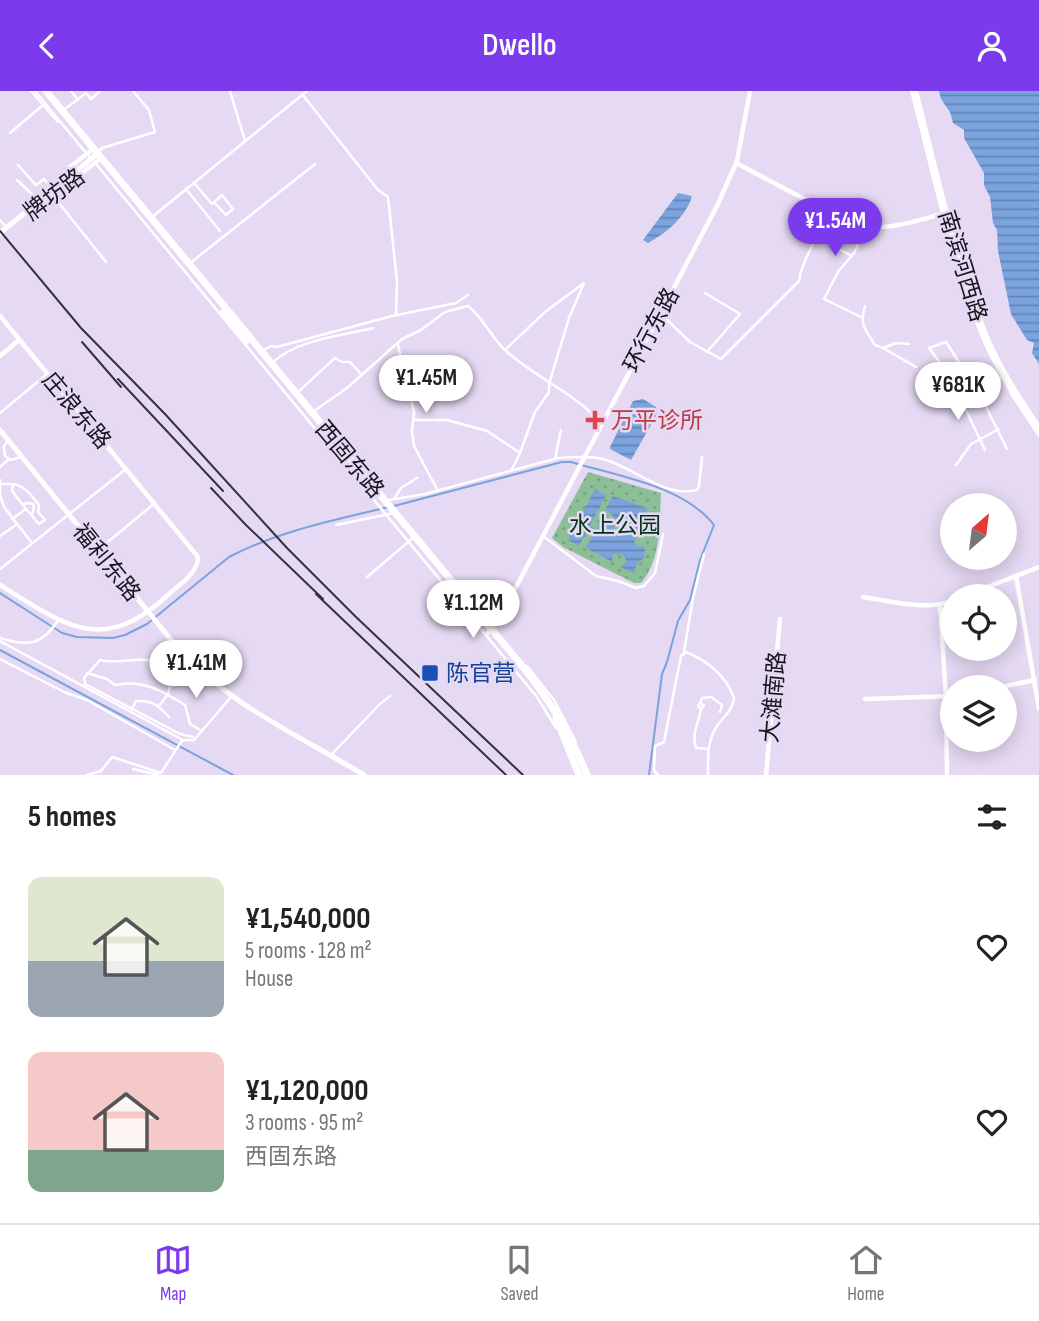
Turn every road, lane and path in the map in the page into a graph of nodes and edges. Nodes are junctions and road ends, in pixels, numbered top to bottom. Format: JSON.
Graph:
{"nodes":[{"id":1,"x":35,"y":91,"type":"edge"},
{"id":2,"x":48,"y":91,"type":"edge"},
{"id":3,"x":71,"y":91,"type":"edge"},
{"id":4,"x":100,"y":91,"type":"edge"},
{"id":5,"x":133,"y":91,"type":"edge"},
{"id":6,"x":230,"y":91,"type":"edge"},
{"id":7,"x":307,"y":91,"type":"edge"},
{"id":8,"x":750,"y":91,"type":"edge"},
{"id":9,"x":916,"y":91,"type":"edge"},
{"id":10,"x":302,"y":95,"type":"junction"},
{"id":11,"x":78,"y":100,"type":"junction"},
{"id":12,"x":43,"y":105,"type":"junction"},
{"id":13,"x":65,"y":109,"type":"junction"},
{"id":14,"x":58,"y":122,"type":"dead end"},
{"id":15,"x":10,"y":133,"type":"dead end"},
{"id":16,"x":245,"y":143,"type":"junction"},
{"id":17,"x":94,"y":156,"type":"junction"},
{"id":18,"x":736,"y":162,"type":"junction"},
{"id":19,"x":315,"y":164,"type":"dead end"},
{"id":20,"x":18,"y":166,"type":"dead end"},
{"id":21,"x":17,"y":180,"type":"dead end"},
{"id":22,"x":194,"y":183,"type":"junction"},
{"id":23,"x":186,"y":189,"type":"junction"},
{"id":24,"x":50,"y":191,"type":"junction"},
{"id":25,"x":38,"y":200,"type":"junction"},
{"id":26,"x":214,"y":202,"type":"junction"},
{"id":27,"x":948,"y":211,"type":"junction"},
{"id":28,"x":828,"y":212,"type":"junction"},
{"id":29,"x":148,"y":217,"type":"junction"},
{"id":30,"x":0,"y":220,"type":"edge"},
{"id":31,"x":6,"y":227,"type":"junction"},
{"id":32,"x":866,"y":227,"type":"junction"},
{"id":33,"x":220,"y":231,"type":"dead end"},
{"id":34,"x":0,"y":233,"type":"edge"},
{"id":35,"x":818,"y":238,"type":"junction"},
{"id":36,"x":852,"y":257,"type":"junction"},
{"id":37,"x":106,"y":262,"type":"dead end"},
{"id":38,"x":190,"y":264,"type":"junction"},
{"id":39,"x":957,"y":264,"type":"dead end"},
{"id":40,"x":705,"y":293,"type":"dead end"},
{"id":41,"x":468,"y":295,"type":"dead end"},
{"id":42,"x":865,"y":306,"type":"dead end"},
{"id":43,"x":660,"y":313,"type":"junction"},
{"id":44,"x":397,"y":315,"type":"junction"},
{"id":45,"x":0,"y":316,"type":"edge"},
{"id":46,"x":863,"y":318,"type":"junction"},
{"id":47,"x":373,"y":328,"type":"dead end"},
{"id":48,"x":19,"y":340,"type":"junction"},
{"id":49,"x":398,"y":343,"type":"junction"},
{"id":50,"x":909,"y":344,"type":"dead end"},
{"id":51,"x":883,"y":348,"type":"junction"},
{"id":52,"x":505,"y":350,"type":"junction"},
{"id":53,"x":262,"y":351,"type":"junction"},
{"id":54,"x":708,"y":352,"type":"junction"},
{"id":55,"x":0,"y":356,"type":"edge"},
{"id":56,"x":272,"y":363,"type":"junction"},
{"id":57,"x":916,"y":367,"type":"dead end"},
{"id":58,"x":47,"y":373,"type":"junction"},
{"id":59,"x":1004,"y":374,"type":"junction"},
{"id":60,"x":362,"y":375,"type":"junction"},
{"id":61,"x":550,"y":384,"type":"junction"},
{"id":62,"x":298,"y":392,"type":"junction"},
{"id":63,"x":979,"y":393,"type":"junction"},
{"id":64,"x":969,"y":401,"type":"junction"},
{"id":65,"x":0,"y":413,"type":"edge"},
{"id":66,"x":313,"y":413,"type":"junction"},
{"id":67,"x":413,"y":420,"type":"junction"},
{"id":68,"x":601,"y":423,"type":"junction"},
{"id":69,"x":1039,"y":423,"type":"edge"},
{"id":70,"x":999,"y":429,"type":"junction"},
{"id":71,"x":0,"y":430,"type":"edge"},
{"id":72,"x":561,"y":430,"type":"dead end"},
{"id":73,"x":1039,"y":430,"type":"edge"},
{"id":74,"x":1039,"y":436,"type":"edge"},
{"id":75,"x":979,"y":438,"type":"junction"},
{"id":76,"x":8,"y":440,"type":"junction"},
{"id":77,"x":1007,"y":449,"type":"dead end"},
{"id":78,"x":985,"y":450,"type":"dead end"},
{"id":79,"x":520,"y":453,"type":"junction"},
{"id":80,"x":5,"y":455,"type":"junction"},
{"id":81,"x":21,"y":457,"type":"junction"},
{"id":82,"x":702,"y":457,"type":"dead end"},
{"id":83,"x":0,"y":458,"type":"edge"},
{"id":84,"x":9,"y":459,"type":"junction"},
{"id":85,"x":555,"y":459,"type":"junction"},
{"id":86,"x":581,"y":461,"type":"junction"},
{"id":87,"x":956,"y":465,"type":"dead end"},
{"id":88,"x":0,"y":467,"type":"edge"},
{"id":89,"x":127,"y":469,"type":"junction"},
{"id":90,"x":512,"y":469,"type":"dead end"},
{"id":91,"x":417,"y":478,"type":"dead end"},
{"id":92,"x":0,"y":482,"type":"edge"},
{"id":93,"x":13,"y":484,"type":"junction"},
{"id":94,"x":438,"y":491,"type":"junction"},
{"id":95,"x":0,"y":495,"type":"edge"},
{"id":96,"x":394,"y":499,"type":"junction"},
{"id":97,"x":35,"y":503,"type":"junction"},
{"id":98,"x":155,"y":503,"type":"junction"},
{"id":99,"x":383,"y":503,"type":"junction"},
{"id":100,"x":24,"y":504,"type":"junction"},
{"id":101,"x":26,"y":509,"type":"junction"},
{"id":102,"x":390,"y":512,"type":"junction"},
{"id":103,"x":68,"y":514,"type":"junction"},
{"id":104,"x":32,"y":515,"type":"junction"},
{"id":105,"x":12,"y":519,"type":"junction"},
{"id":106,"x":16,"y":525,"type":"junction"},
{"id":107,"x":336,"y":525,"type":"dead end"},
{"id":108,"x":663,"y":534,"type":"dead end"},
{"id":109,"x":0,"y":536,"type":"edge"},
{"id":110,"x":542,"y":536,"type":"junction"},
{"id":111,"x":411,"y":539,"type":"junction"},
{"id":112,"x":32,"y":543,"type":"junction"},
{"id":113,"x":98,"y":550,"type":"junction"},
{"id":114,"x":704,"y":554,"type":"dead end"},
{"id":115,"x":1039,"y":568,"type":"edge"},
{"id":116,"x":0,"y":569,"type":"edge"},
{"id":117,"x":1016,"y":576,"type":"junction"},
{"id":118,"x":367,"y":577,"type":"dead end"},
{"id":119,"x":995,"y":584,"type":"edge"},
{"id":120,"x":0,"y":585,"type":"edge"},
{"id":121,"x":863,"y":597,"type":"dead end"},
{"id":122,"x":940,"y":605,"type":"edge"},
{"id":123,"x":149,"y":614,"type":"junction"},
{"id":124,"x":780,"y":619,"type":"dead end"},
{"id":125,"x":56,"y":622,"type":"junction"},
{"id":126,"x":489,"y":631,"type":"junction"},
{"id":127,"x":0,"y":640,"type":"edge"},
{"id":128,"x":684,"y":652,"type":"junction"},
{"id":129,"x":0,"y":659,"type":"edge"},
{"id":130,"x":87,"y":673,"type":"junction"},
{"id":131,"x":1035,"y":680,"type":"junction"},
{"id":132,"x":1017,"y":684,"type":"edge"},
{"id":133,"x":168,"y":694,"type":"junction"},
{"id":134,"x":232,"y":696,"type":"junction"},
{"id":135,"x":390,"y":696,"type":"dead end"},
{"id":136,"x":940,"y":697,"type":"edge"},
{"id":137,"x":865,"y":699,"type":"dead end"},
{"id":138,"x":159,"y":706,"type":"junction"},
{"id":139,"x":132,"y":709,"type":"junction"},
{"id":140,"x":1039,"y":709,"type":"edge"},
{"id":141,"x":720,"y":712,"type":"dead end"},
{"id":142,"x":169,"y":717,"type":"dead end"},
{"id":143,"x":202,"y":731,"type":"junction"},
{"id":144,"x":193,"y":737,"type":"dead end"},
{"id":145,"x":182,"y":741,"type":"junction"},
{"id":146,"x":176,"y":749,"type":"junction"},
{"id":147,"x":709,"y":750,"type":"junction"},
{"id":148,"x":948,"y":752,"type":"edge"},
{"id":149,"x":331,"y":755,"type":"junction"},
{"id":150,"x":133,"y":769,"type":"dead end"},
{"id":151,"x":161,"y":772,"type":"edge"},
{"id":152,"x":87,"y":775,"type":"edge"},
{"id":153,"x":169,"y":775,"type":"edge"},
{"id":154,"x":363,"y":775,"type":"edge"},
{"id":155,"x":579,"y":775,"type":"edge"},
{"id":156,"x":588,"y":775,"type":"edge"},
{"id":157,"x":659,"y":775,"type":"edge"},
{"id":158,"x":708,"y":775,"type":"edge"},
{"id":159,"x":766,"y":775,"type":"edge"},
{"id":160,"x":947,"y":775,"type":"edge"}],
"edges":[{"from":1,"to":12,"type":"street"},
{"from":1,"to":17,"type":"main road"},
{"from":2,"to":13,"type":"street"},
{"from":2,"to":17,"type":"main road"},
{"from":3,"to":11,"type":"street"},
{"from":4,"to":11,"type":"street"},
{"from":5,"to":17,"type":"street"},
{"from":6,"to":16,"type":"street"},
{"from":7,"to":10,"type":"street"},
{"from":8,"to":18,"type":"street","name":"环行东路"},
{"from":9,"to":27,"type":"highway","name":"南滨河西路"},
{"from":10,"to":16,"type":"street"},
{"from":10,"to":44,"type":"street"},
{"from":11,"to":13,"type":"street"},
{"from":12,"to":14,"type":"street"},
{"from":12,"to":15,"type":"street"},
{"from":13,"to":17,"type":"street"},
{"from":16,"to":22,"type":"street"},
{"from":17,"to":24,"type":"street","name":"牌坊路"},
{"from":17,"to":24,"type":"street","name":"牌坊路"},
{"from":17,"to":29,"type":"main road","name":"西固东路"},
{"from":17,"to":34,"type":"main road","name":"牌坊路"},
{"from":17,"to":99,"type":"street"},
{"from":18,"to":27,"type":"street"},
{"from":18,"to":28,"type":"street"},
{"from":18,"to":43,"type":"street","name":"环行东路"},
{"from":19,"to":38,"type":"street"},
{"from":20,"to":24,"type":"street"},
{"from":21,"to":25,"type":"street"},
{"from":22,"to":23,"type":"street"},
{"from":22,"to":26,"type":"street"},
{"from":23,"to":29,"type":"street"},
{"from":23,"to":33,"type":"street"},
{"from":24,"to":25,"type":"street","name":"牌坊路"},
{"from":24,"to":31,"type":"street","name":"牌坊路"},
{"from":24,"to":37,"type":"street"},
{"from":25,"to":31,"type":"street","name":"牌坊路"},
{"from":26,"to":26,"type":"street"},
{"from":27,"to":32,"type":"street"},
{"from":27,"to":59,"type":"highway","name":"南滨河西路"},
{"from":28,"to":32,"type":"street"},
{"from":28,"to":35,"type":"street"},
{"from":29,"to":38,"type":"main road","name":"西固东路"},
{"from":29,"to":99,"type":"main road","name":"西固东路"},
{"from":30,"to":31,"type":"street"},
{"from":32,"to":36,"type":"street"},
{"from":35,"to":36,"type":"street"},
{"from":35,"to":54,"type":"street"},
{"from":36,"to":46,"type":"street"},
{"from":38,"to":53,"type":"main road","name":"西固东路"},
{"from":39,"to":59,"type":"street"},
{"from":40,"to":54,"type":"street"},
{"from":41,"to":44,"type":"street"},
{"from":42,"to":46,"type":"street"},
{"from":43,"to":54,"type":"street"},
{"from":43,"to":68,"type":"street","name":"环行东路"},
{"from":44,"to":53,"type":"street"},
{"from":45,"to":48,"type":"street","name":"庄浪东路"},
{"from":46,"to":51,"type":"street"},
{"from":47,"to":56,"type":"street"},
{"from":48,"to":55,"type":"street"},
{"from":48,"to":58,"type":"street","name":"庄浪东路"},
{"from":49,"to":52,"type":"street"},
{"from":49,"to":60,"type":"street"},
{"from":49,"to":67,"type":"street"},
{"from":50,"to":51,"type":"street"},
{"from":51,"to":57,"type":"street"},
{"from":52,"to":61,"type":"street"},
{"from":52,"to":61,"type":"street"},
{"from":53,"to":56,"type":"main road","name":"西固东路"},
{"from":56,"to":62,"type":"street"},
{"from":56,"to":66,"type":"main road","name":"西固东路"},
{"from":58,"to":65,"type":"street"},
{"from":58,"to":89,"type":"street","name":"庄浪东路"},
{"from":59,"to":63,"type":"street"},
{"from":59,"to":69,"type":"highway","name":"南滨河西路"},
{"from":59,"to":73,"type":"highway","name":"南滨河西路"},
{"from":59,"to":74,"type":"street"},
{"from":60,"to":62,"type":"street"},
{"from":60,"to":66,"type":"street"},
{"from":61,"to":68,"type":"street"},
{"from":61,"to":79,"type":"street"},
{"from":62,"to":66,"type":"street"},
{"from":63,"to":64,"type":"street"},
{"from":63,"to":64,"type":"street"},
{"from":63,"to":70,"type":"street"},
{"from":64,"to":75,"type":"street"},
{"from":66,"to":99,"type":"main road","name":"西固东路"},
{"from":67,"to":79,"type":"street"},
{"from":67,"to":94,"type":"street"},
{"from":68,"to":86,"type":"street","name":"环行东路"},
{"from":70,"to":75,"type":"street"},
{"from":70,"to":77,"type":"street"},
{"from":71,"to":76,"type":"main road","name":"福利东路"},
{"from":72,"to":85,"type":"street"},
{"from":75,"to":78,"type":"street"},
{"from":75,"to":87,"type":"street"},
{"from":76,"to":80,"type":"street"},
{"from":76,"to":81,"type":"main road","name":"福利东路"},
{"from":79,"to":90,"type":"street"},
{"from":80,"to":83,"type":"street"},
{"from":80,"to":84,"type":"street"},
{"from":81,"to":84,"type":"street"},
{"from":81,"to":103,"type":"main road","name":"福利东路"},
{"from":82,"to":86,"type":"street"},
{"from":84,"to":88,"type":"street"},
{"from":85,"to":86,"type":"street"},
{"from":85,"to":94,"type":"street"},
{"from":86,"to":110,"type":"street","name":"环行东路"},
{"from":89,"to":98,"type":"street","name":"庄浪东路"},
{"from":89,"to":103,"type":"street"},
{"from":91,"to":96,"type":"street"},
{"from":92,"to":93,"type":"street"},
{"from":92,"to":95,"type":"street"},
{"from":93,"to":97,"type":"street"},
{"from":93,"to":100,"type":"street"},
{"from":94,"to":96,"type":"street"},
{"from":95,"to":105,"type":"street"},
{"from":96,"to":99,"type":"street"},
{"from":97,"to":100,"type":"street"},
{"from":97,"to":104,"type":"street"},
{"from":97,"to":104,"type":"street"},
{"from":98,"to":113,"type":"street"},
{"from":98,"to":123,"type":"street","name":"庄浪东路"},
{"from":99,"to":102,"type":"main road","name":"西固东路"},
{"from":100,"to":101,"type":"street"},
{"from":101,"to":104,"type":"street"},
{"from":101,"to":105,"type":"street"},
{"from":102,"to":107,"type":"street"},
{"from":102,"to":111,"type":"main road","name":"西固东路"},
{"from":102,"to":126,"type":"street"},
{"from":103,"to":112,"type":"street"},
{"from":103,"to":113,"type":"main road","name":"福利东路"},
{"from":105,"to":106,"type":"street"},
{"from":106,"to":109,"type":"street"},
{"from":106,"to":112,"type":"street"},
{"from":108,"to":110,"type":"street"},
{"from":110,"to":126,"type":"street","name":"环行东路"},
{"from":111,"to":118,"type":"street"},
{"from":111,"to":126,"type":"street"},
{"from":111,"to":126,"type":"main road","name":"西固东路"},
{"from":112,"to":116,"type":"street"},
{"from":113,"to":123,"type":"main road","name":"福利东路"},
{"from":114,"to":128,"type":"street"},
{"from":115,"to":117,"type":"street"},
{"from":117,"to":119,"type":"street"},
{"from":117,"to":131,"type":"street"},
{"from":120,"to":125,"type":"street"},
{"from":121,"to":122,"type":"street"},
{"from":123,"to":125,"type":"street"},
{"from":123,"to":134,"type":"main road","name":"福利东路"},
{"from":124,"to":159,"type":"street","name":"大滩南路"},
{"from":125,"to":127,"type":"street"},
{"from":126,"to":155,"type":"main road","name":"西固东路"},
{"from":126,"to":156,"type":"main road","name":"西固东路"},
{"from":127,"to":145,"type":"street"},
{"from":128,"to":147,"type":"street"},
{"from":128,"to":157,"type":"street"},
{"from":129,"to":146,"type":"street"},
{"from":130,"to":133,"type":"street"},
{"from":130,"to":133,"type":"street"},
{"from":130,"to":139,"type":"street"},
{"from":131,"to":132,"type":"street"},
{"from":131,"to":140,"type":"street"},
{"from":133,"to":138,"type":"street"},
{"from":133,"to":143,"type":"street"},
{"from":134,"to":143,"type":"street"},
{"from":134,"to":149,"type":"main road","name":"福利东路"},
{"from":135,"to":149,"type":"street"},
{"from":136,"to":137,"type":"street"},
{"from":138,"to":139,"type":"street"},
{"from":138,"to":142,"type":"street"},
{"from":139,"to":144,"type":"street"},
{"from":141,"to":147,"type":"street"},
{"from":143,"to":145,"type":"street"},
{"from":145,"to":146,"type":"street"},
{"from":146,"to":151,"type":"street"},
{"from":147,"to":158,"type":"street"},
{"from":148,"to":160,"type":"street"},
{"from":149,"to":154,"type":"main road","name":"福利东路"},
{"from":150,"to":151,"type":"street"},
{"from":151,"to":152,"type":"street"},
{"from":151,"to":153,"type":"street"}]}
